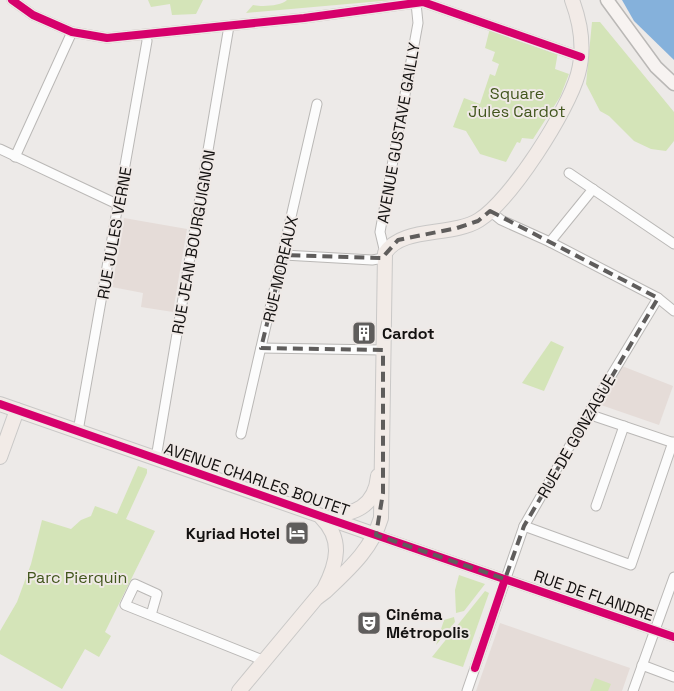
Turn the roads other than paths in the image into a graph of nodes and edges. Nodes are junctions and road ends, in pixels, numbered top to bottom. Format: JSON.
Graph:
{"nodes":[{"id":1,"x":12,"y":0,"type":"edge"},
{"id":2,"x":572,"y":0,"type":"edge"},
{"id":3,"x":608,"y":1,"type":"edge"},
{"id":4,"x":416,"y":3,"type":"junction"},
{"id":5,"x":229,"y":26,"type":"junction"},
{"id":6,"x":72,"y":32,"type":"junction"},
{"id":7,"x":146,"y":35,"type":"junction"},
{"id":8,"x":581,"y":57,"type":"junction"},
{"id":9,"x":674,"y":84,"type":"edge"},
{"id":10,"x":317,"y":104,"type":"dead end"},
{"id":11,"x":0,"y":149,"type":"edge"},
{"id":12,"x":15,"y":157,"type":"junction"},
{"id":13,"x":569,"y":173,"type":"dead end"},
{"id":14,"x":593,"y":189,"type":"junction"},
{"id":15,"x":119,"y":205,"type":"junction"},
{"id":16,"x":490,"y":211,"type":"junction"},
{"id":17,"x":550,"y":242,"type":"junction"},
{"id":18,"x":674,"y":244,"type":"edge"},
{"id":19,"x":284,"y":255,"type":"junction"},
{"id":20,"x":385,"y":255,"type":"junction"},
{"id":21,"x":658,"y":298,"type":"junction"},
{"id":22,"x":674,"y":310,"type":"edge"},
{"id":23,"x":261,"y":348,"type":"junction"},
{"id":24,"x":382,"y":350,"type":"junction"},
{"id":25,"x":0,"y":404,"type":"edge"},
{"id":26,"x":17,"y":410,"type":"junction"},
{"id":27,"x":588,"y":414,"type":"junction"},
{"id":28,"x":624,"y":426,"type":"junction"},
{"id":29,"x":78,"y":431,"type":"junction"},
{"id":30,"x":241,"y":434,"type":"dead end"},
{"id":31,"x":381,"y":442,"type":"junction"},
{"id":32,"x":673,"y":443,"type":"edge"},
{"id":33,"x":0,"y":457,"type":"edge"},
{"id":34,"x":156,"y":458,"type":"junction"},
{"id":35,"x":596,"y":506,"type":"dead end"},
{"id":36,"x":323,"y":517,"type":"junction"},
{"id":37,"x":524,"y":526,"type":"junction"},
{"id":38,"x":376,"y":535,"type":"junction"},
{"id":39,"x":674,"y":577,"type":"edge"},
{"id":40,"x":505,"y":579,"type":"junction"},
{"id":41,"x":318,"y":596,"type":"junction"},
{"id":42,"x":151,"y":615,"type":"dead end"},
{"id":43,"x":655,"y":630,"type":"junction"},
{"id":44,"x":674,"y":637,"type":"edge"},
{"id":45,"x":265,"y":661,"type":"junction"},
{"id":46,"x":642,"y":665,"type":"junction"},
{"id":47,"x":674,"y":677,"type":"edge"},
{"id":48,"x":239,"y":691,"type":"edge"},
{"id":49,"x":468,"y":691,"type":"edge"},
{"id":50,"x":633,"y":691,"type":"edge"}],
"edges":[{"from":1,"to":6,"type":"street"},
{"from":2,"to":8,"type":"main road"},
{"from":3,"to":9,"type":"main road"},
{"from":4,"to":5,"type":"street"},
{"from":4,"to":8,"type":"street"},
{"from":4,"to":20,"type":"street","name":"AVENUE GUSTAVE GAILLY"},
{"from":5,"to":7,"type":"street"},
{"from":5,"to":34,"type":"street","name":"RUE JEAN BOURGUIGNON"},
{"from":6,"to":7,"type":"street"},
{"from":6,"to":12,"type":"street"},
{"from":7,"to":15,"type":"street","name":"RUE JULES VERNE"},
{"from":8,"to":16,"type":"main road"},
{"from":10,"to":19,"type":"street","name":"RUE MOREAUX"},
{"from":11,"to":12,"type":"street"},
{"from":12,"to":15,"type":"street"},
{"from":13,"to":14,"type":"street"},
{"from":14,"to":17,"type":"street"},
{"from":14,"to":18,"type":"street"},
{"from":15,"to":29,"type":"street","name":"RUE JULES VERNE"},
{"from":16,"to":17,"type":"street"},
{"from":16,"to":20,"type":"main road"},
{"from":17,"to":21,"type":"street"},
{"from":19,"to":20,"type":"street"},
{"from":19,"to":23,"type":"street","name":"RUE MOREAUX"},
{"from":20,"to":24,"type":"main road","name":"AVENUE GUSTAVE GAILLY"},
{"from":21,"to":22,"type":"street"},
{"from":21,"to":27,"type":"street","name":"RUE DE GONZAGUE"},
{"from":23,"to":24,"type":"street"},
{"from":23,"to":30,"type":"street","name":"RUE MOREAUX"},
{"from":24,"to":31,"type":"main road","name":"AVENUE GUSTAVE GAILLY"},
{"from":25,"to":26,"type":"main road","name":"AVENUE CHARLES BOUTET"},
{"from":26,"to":29,"type":"main road","name":"AVENUE CHARLES BOUTET"},
{"from":26,"to":33,"type":"main road"},
{"from":27,"to":28,"type":"street"},
{"from":27,"to":37,"type":"street","name":"RUE DE GONZAGUE"},
{"from":28,"to":32,"type":"street"},
{"from":28,"to":35,"type":"street"},
{"from":29,"to":34,"type":"main road","name":"AVENUE CHARLES BOUTET"},
{"from":31,"to":36,"type":"main road"},
{"from":31,"to":38,"type":"main road"},
{"from":32,"to":37,"type":"street"},
{"from":34,"to":36,"type":"main road","name":"AVENUE CHARLES BOUTET"},
{"from":36,"to":38,"type":"main road","name":"AVENUE CHARLES BOUTET"},
{"from":36,"to":41,"type":"main road"},
{"from":37,"to":40,"type":"street","name":"RUE DE GONZAGUE"},
{"from":38,"to":40,"type":"street","name":"AVENUE CHARLES BOUTET"},
{"from":38,"to":41,"type":"main road"},
{"from":39,"to":43,"type":"street"},
{"from":40,"to":43,"type":"street","name":"RUE DE FLANDRE"},
{"from":40,"to":49,"type":"street","name":"RUE DE GONZAGUE"},
{"from":41,"to":45,"type":"main road"},
{"from":42,"to":45,"type":"street"},
{"from":43,"to":44,"type":"street","name":"RUE DE FLANDRE"},
{"from":43,"to":46,"type":"street"},
{"from":45,"to":48,"type":"main road"},
{"from":46,"to":47,"type":"street"},
{"from":46,"to":50,"type":"street"}]}
